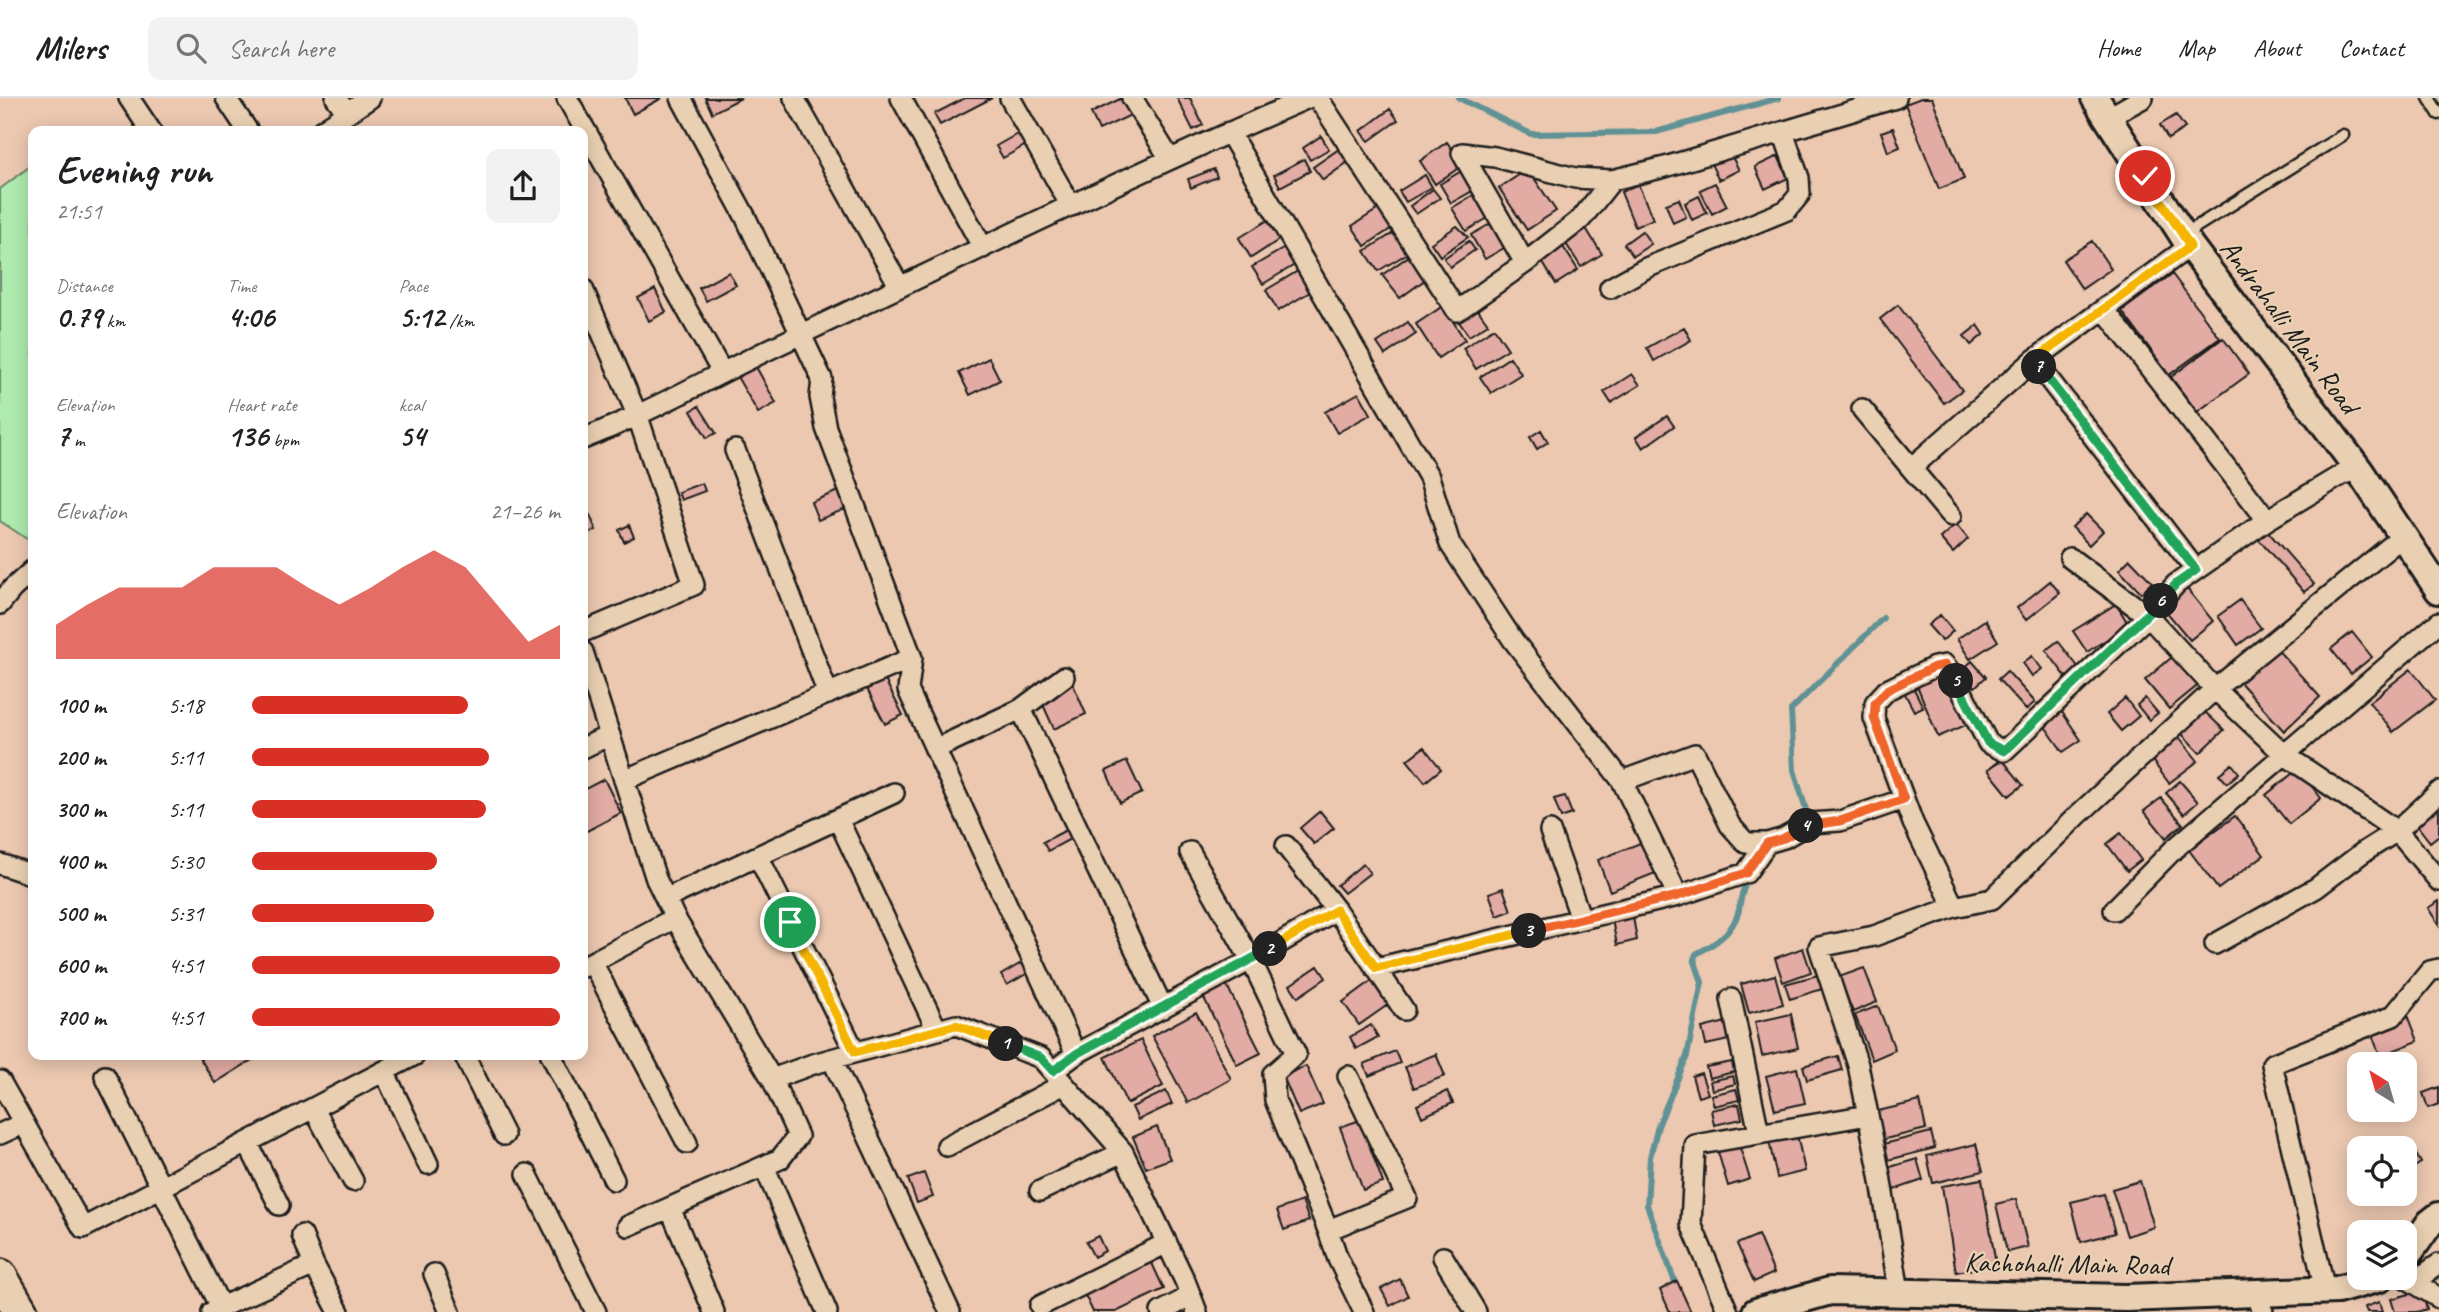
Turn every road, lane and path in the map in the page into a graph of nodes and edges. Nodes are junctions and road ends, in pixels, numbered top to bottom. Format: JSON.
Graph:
{"nodes":[{"id":1,"x":129,"y":98,"type":"edge"},
{"id":2,"x":226,"y":98,"type":"edge"},
{"id":3,"x":370,"y":98,"type":"edge"},
{"id":4,"x":567,"y":98,"type":"edge"},
{"id":5,"x":681,"y":98,"type":"edge"},
{"id":6,"x":794,"y":98,"type":"edge"},
{"id":7,"x":901,"y":98,"type":"edge"},
{"id":8,"x":1010,"y":98,"type":"edge"},
{"id":9,"x":1132,"y":98,"type":"edge"},
{"id":10,"x":1308,"y":98,"type":"edge"},
{"id":11,"x":1318,"y":98,"type":"edge"},
{"id":12,"x":1896,"y":98,"type":"edge"},
{"id":13,"x":2143,"y":98,"type":"edge"},
{"id":14,"x":2429,"y":98,"type":"edge"},
{"id":15,"x":341,"y":106,"type":"edge"},
{"id":16,"x":2101,"y":108,"type":"edge"},
{"id":17,"x":2439,"y":114,"type":"edge"},
{"id":18,"x":148,"y":126,"type":"edge"},
{"id":19,"x":245,"y":126,"type":"edge"},
{"id":20,"x":325,"y":126,"type":"edge"},
{"id":21,"x":583,"y":126,"type":"edge"},
{"id":22,"x":1229,"y":132,"type":"junction"},
{"id":23,"x":1783,"y":132,"type":"junction"},
{"id":24,"x":588,"y":135,"type":"edge"},
{"id":25,"x":2343,"y":135,"type":"dead end"},
{"id":26,"x":1170,"y":159,"type":"junction"},
{"id":27,"x":1612,"y":180,"type":"junction"},
{"id":28,"x":1071,"y":206,"type":"junction"},
{"id":29,"x":2186,"y":241,"type":"junction"},
{"id":30,"x":983,"y":248,"type":"junction"},
{"id":31,"x":1525,"y":263,"type":"junction"},
{"id":32,"x":900,"y":287,"type":"junction"},
{"id":33,"x":1610,"y":288,"type":"dead end"},
{"id":34,"x":588,"y":301,"type":"edge"},
{"id":35,"x":2104,"y":309,"type":"junction"},
{"id":36,"x":803,"y":334,"type":"junction"},
{"id":37,"x":2034,"y":360,"type":"junction"},
{"id":38,"x":722,"y":372,"type":"junction"},
{"id":39,"x":1862,"y":410,"type":"dead end"},
{"id":40,"x":638,"y":417,"type":"junction"},
{"id":41,"x":588,"y":437,"type":"edge"},
{"id":42,"x":736,"y":450,"type":"dead end"},
{"id":43,"x":1911,"y":468,"type":"junction"},
{"id":44,"x":2360,"y":470,"type":"junction"},
{"id":45,"x":1951,"y":516,"type":"dead end"},
{"id":46,"x":2267,"y":520,"type":"junction"},
{"id":47,"x":2403,"y":536,"type":"junction"},
{"id":48,"x":2070,"y":558,"type":"dead end"},
{"id":49,"x":2196,"y":570,"type":"junction"},
{"id":50,"x":28,"y":575,"type":"edge"},
{"id":51,"x":2439,"y":590,"type":"edge"},
{"id":52,"x":0,"y":604,"type":"edge"},
{"id":53,"x":2148,"y":616,"type":"junction"},
{"id":54,"x":2439,"y":622,"type":"edge"},
{"id":55,"x":588,"y":630,"type":"edge"},
{"id":56,"x":912,"y":658,"type":"junction"},
{"id":57,"x":588,"y":667,"type":"edge"},
{"id":58,"x":1064,"y":677,"type":"dead end"},
{"id":59,"x":2215,"y":689,"type":"junction"},
{"id":60,"x":828,"y":694,"type":"junction"},
{"id":61,"x":1021,"y":709,"type":"junction"},
{"id":62,"x":610,"y":735,"type":"junction"},
{"id":63,"x":588,"y":746,"type":"edge"},
{"id":64,"x":935,"y":749,"type":"junction"},
{"id":65,"x":2285,"y":755,"type":"junction"},
{"id":66,"x":624,"y":780,"type":"junction"},
{"id":67,"x":1622,"y":781,"type":"junction"},
{"id":68,"x":2439,"y":792,"type":"edge"},
{"id":69,"x":894,"y":793,"type":"dead end"},
{"id":70,"x":1904,"y":799,"type":"junction"},
{"id":71,"x":838,"y":820,"type":"junction"},
{"id":72,"x":1550,"y":831,"type":"dead end"},
{"id":73,"x":2397,"y":831,"type":"junction"},
{"id":74,"x":1767,"y":843,"type":"junction"},
{"id":75,"x":1286,"y":846,"type":"dead end"},
{"id":76,"x":1191,"y":852,"type":"dead end"},
{"id":77,"x":758,"y":856,"type":"junction"},
{"id":78,"x":0,"y":864,"type":"edge"},
{"id":79,"x":28,"y":873,"type":"edge"},
{"id":80,"x":2439,"y":881,"type":"edge"},
{"id":81,"x":1678,"y":896,"type":"junction"},
{"id":82,"x":667,"y":898,"type":"junction"},
{"id":83,"x":1954,"y":907,"type":"junction"},
{"id":84,"x":1336,"y":910,"type":"junction"},
{"id":85,"x":2114,"y":910,"type":"dead end"},
{"id":86,"x":675,"y":918,"type":"junction"},
{"id":87,"x":1581,"y":919,"type":"junction"},
{"id":88,"x":2215,"y":944,"type":"dead end"},
{"id":89,"x":1251,"y":960,"type":"junction"},
{"id":90,"x":588,"y":963,"type":"edge"},
{"id":91,"x":588,"y":966,"type":"edge"},
{"id":92,"x":1376,"y":968,"type":"junction"},
{"id":93,"x":2439,"y":969,"type":"edge"},
{"id":94,"x":1731,"y":999,"type":"dead end"},
{"id":95,"x":1163,"y":1008,"type":"junction"},
{"id":96,"x":1404,"y":1010,"type":"dead end"},
{"id":97,"x":937,"y":1030,"type":"junction"},
{"id":98,"x":855,"y":1052,"type":"junction"},
{"id":99,"x":1076,"y":1054,"type":"junction"},
{"id":100,"x":832,"y":1059,"type":"junction"},
{"id":101,"x":406,"y":1060,"type":"edge"},
{"id":102,"x":466,"y":1060,"type":"edge"},
{"id":103,"x":554,"y":1060,"type":"edge"},
{"id":104,"x":384,"y":1072,"type":"junction"},
{"id":105,"x":105,"y":1076,"type":"dead end"},
{"id":106,"x":1348,"y":1076,"type":"dead end"},
{"id":107,"x":1059,"y":1077,"type":"junction"},
{"id":108,"x":772,"y":1079,"type":"junction"},
{"id":109,"x":0,"y":1081,"type":"edge"},
{"id":110,"x":314,"y":1109,"type":"junction"},
{"id":111,"x":1868,"y":1115,"type":"junction"},
{"id":112,"x":24,"y":1123,"type":"junction"},
{"id":113,"x":1759,"y":1133,"type":"junction"},
{"id":114,"x":0,"y":1134,"type":"edge"},
{"id":115,"x":503,"y":1135,"type":"dead end"},
{"id":116,"x":248,"y":1143,"type":"junction"},
{"id":117,"x":687,"y":1143,"type":"dead end"},
{"id":118,"x":947,"y":1146,"type":"dead end"},
{"id":119,"x":1123,"y":1152,"type":"junction"},
{"id":120,"x":428,"y":1164,"type":"dead end"},
{"id":121,"x":764,"y":1166,"type":"junction"},
{"id":122,"x":527,"y":1174,"type":"dead end"},
{"id":123,"x":614,"y":1180,"type":"dead end"},
{"id":124,"x":353,"y":1181,"type":"dead end"},
{"id":125,"x":162,"y":1189,"type":"junction"},
{"id":126,"x":1040,"y":1191,"type":"dead end"},
{"id":127,"x":279,"y":1205,"type":"dead end"},
{"id":128,"x":670,"y":1208,"type":"junction"},
{"id":129,"x":2439,"y":1216,"type":"edge"},
{"id":130,"x":628,"y":1226,"type":"dead end"},
{"id":131,"x":1328,"y":1230,"type":"junction"},
{"id":132,"x":302,"y":1235,"type":"dead end"},
{"id":133,"x":1167,"y":1243,"type":"junction"},
{"id":134,"x":2417,"y":1251,"type":"edge"},
{"id":135,"x":1443,"y":1257,"type":"dead end"},
{"id":136,"x":2439,"y":1264,"type":"edge"},
{"id":137,"x":314,"y":1265,"type":"junction"},
{"id":138,"x":2417,"y":1270,"type":"edge"},
{"id":139,"x":434,"y":1274,"type":"dead end"},
{"id":140,"x":0,"y":1276,"type":"edge"},
{"id":141,"x":2417,"y":1281,"type":"edge"},
{"id":142,"x":2347,"y":1287,"type":"edge"},
{"id":143,"x":2325,"y":1290,"type":"junction"},
{"id":144,"x":1899,"y":1292,"type":"junction"},
{"id":145,"x":2439,"y":1298,"type":"edge"},
{"id":146,"x":2260,"y":1303,"type":"edge"},
{"id":147,"x":1194,"y":1304,"type":"edge"},
{"id":148,"x":1040,"y":1306,"type":"dead end"},
{"id":149,"x":216,"y":1310,"type":"edge"},
{"id":150,"x":21,"y":1312,"type":"edge"},
{"id":151,"x":339,"y":1312,"type":"edge"},
{"id":152,"x":450,"y":1312,"type":"edge"},
{"id":153,"x":596,"y":1312,"type":"edge"},
{"id":154,"x":714,"y":1312,"type":"edge"},
{"id":155,"x":827,"y":1312,"type":"edge"},
{"id":156,"x":950,"y":1312,"type":"edge"},
{"id":157,"x":1161,"y":1312,"type":"edge"},
{"id":158,"x":1364,"y":1312,"type":"edge"},
{"id":159,"x":1476,"y":1312,"type":"edge"},
{"id":160,"x":1728,"y":1312,"type":"edge"},
{"id":161,"x":1756,"y":1312,"type":"edge"}],
"edges":[{"from":1,"to":18,"type":"street"},
{"from":2,"to":19,"type":"street"},
{"from":3,"to":15,"type":"street"},
{"from":4,"to":21,"type":"street"},
{"from":5,"to":36,"type":"street"},
{"from":6,"to":32,"type":"street"},
{"from":7,"to":30,"type":"street"},
{"from":8,"to":28,"type":"street"},
{"from":9,"to":26,"type":"street"},
{"from":10,"to":22,"type":"street"},
{"from":11,"to":31,"type":"street"},
{"from":12,"to":23,"type":"street"},
{"from":13,"to":16,"type":"street"},
{"from":14,"to":17,"type":"lane"},
{"from":15,"to":20,"type":"street"},
{"from":16,"to":29,"type":"street","name":"Andrahalli Main Road"},
{"from":22,"to":26,"type":"street"},
{"from":22,"to":67,"type":"street"},
{"from":23,"to":27,"type":"street"},
{"from":23,"to":33,"type":"street"},
{"from":24,"to":38,"type":"street"},
{"from":25,"to":29,"type":"lane"},
{"from":26,"to":28,"type":"street"},
{"from":27,"to":31,"type":"street"},
{"from":27,"to":31,"type":"street"},
{"from":28,"to":30,"type":"street"},
{"from":29,"to":35,"type":"street"},
{"from":29,"to":44,"type":"street","name":"Andrahalli Main Road"},
{"from":30,"to":32,"type":"street"},
{"from":32,"to":36,"type":"street"},
{"from":34,"to":40,"type":"street"},
{"from":35,"to":37,"type":"street"},
{"from":35,"to":46,"type":"street"},
{"from":36,"to":38,"type":"street"},
{"from":36,"to":56,"type":"street"},
{"from":37,"to":43,"type":"street"},
{"from":37,"to":49,"type":"street"},
{"from":38,"to":40,"type":"street"},
{"from":39,"to":43,"type":"street"},
{"from":40,"to":41,"type":"street"},
{"from":40,"to":55,"type":"street"},
{"from":42,"to":60,"type":"street"},
{"from":43,"to":45,"type":"street"},
{"from":44,"to":46,"type":"street"},
{"from":44,"to":47,"type":"street","name":"Andrahalli Main Road"},
{"from":46,"to":49,"type":"street"},
{"from":47,"to":51,"type":"street","name":"Andrahalli Main Road"},
{"from":47,"to":59,"type":"street"},
{"from":48,"to":53,"type":"street"},
{"from":49,"to":53,"type":"street"},
{"from":50,"to":52,"type":"street"},
{"from":53,"to":59,"type":"street"},
{"from":53,"to":70,"type":"street"},
{"from":54,"to":65,"type":"street"},
{"from":56,"to":60,"type":"street"},
{"from":56,"to":64,"type":"street"},
{"from":57,"to":62,"type":"street"},
{"from":58,"to":61,"type":"street"},
{"from":59,"to":65,"type":"street"},
{"from":59,"to":83,"type":"street"},
{"from":60,"to":66,"type":"street"},
{"from":61,"to":64,"type":"street"},
{"from":61,"to":95,"type":"street"},
{"from":62,"to":63,"type":"street"},
{"from":62,"to":66,"type":"street"},
{"from":64,"to":99,"type":"street"},
{"from":65,"to":73,"type":"street"},
{"from":65,"to":85,"type":"street"},
{"from":66,"to":82,"type":"street"},
{"from":67,"to":74,"type":"street"},
{"from":67,"to":81,"type":"street"},
{"from":68,"to":73,"type":"street"},
{"from":69,"to":71,"type":"street"},
{"from":70,"to":74,"type":"street"},
{"from":70,"to":83,"type":"street"},
{"from":71,"to":77,"type":"street"},
{"from":71,"to":97,"type":"street"},
{"from":72,"to":87,"type":"street"},
{"from":73,"to":80,"type":"street"},
{"from":73,"to":88,"type":"street"},
{"from":74,"to":81,"type":"street"},
{"from":75,"to":84,"type":"street"},
{"from":76,"to":89,"type":"street"},
{"from":77,"to":82,"type":"street"},
{"from":77,"to":98,"type":"street"},
{"from":78,"to":79,"type":"street"},
{"from":81,"to":87,"type":"street"},
{"from":82,"to":86,"type":"street"},
{"from":83,"to":111,"type":"street"},
{"from":84,"to":89,"type":"street"},
{"from":84,"to":92,"type":"street"},
{"from":86,"to":90,"type":"street"},
{"from":86,"to":108,"type":"street"},
{"from":87,"to":92,"type":"street"},
{"from":89,"to":95,"type":"street"},
{"from":89,"to":131,"type":"street"},
{"from":91,"to":117,"type":"street"},
{"from":92,"to":96,"type":"street"},
{"from":93,"to":143,"type":"street"},
{"from":94,"to":113,"type":"street"},
{"from":95,"to":99,"type":"street"},
{"from":97,"to":98,"type":"street"},
{"from":97,"to":107,"type":"street"},
{"from":98,"to":100,"type":"street"},
{"from":99,"to":107,"type":"street"},
{"from":100,"to":108,"type":"street"},
{"from":100,"to":156,"type":"street"},
{"from":101,"to":104,"type":"street"},
{"from":102,"to":115,"type":"street"},
{"from":103,"to":123,"type":"street"},
{"from":104,"to":110,"type":"street"},
{"from":104,"to":120,"type":"street"},
{"from":105,"to":125,"type":"street"},
{"from":106,"to":131,"type":"street"},
{"from":107,"to":118,"type":"street"},
{"from":107,"to":119,"type":"street"},
{"from":108,"to":121,"type":"street"},
{"from":109,"to":112,"type":"street"},
{"from":110,"to":116,"type":"street"},
{"from":110,"to":124,"type":"street"},
{"from":111,"to":113,"type":"street"},
{"from":111,"to":144,"type":"street"},
{"from":112,"to":114,"type":"street"},
{"from":112,"to":125,"type":"street"},
{"from":113,"to":160,"type":"street"},
{"from":116,"to":125,"type":"street"},
{"from":116,"to":127,"type":"street"},
{"from":119,"to":126,"type":"street"},
{"from":119,"to":133,"type":"street"},
{"from":121,"to":128,"type":"street"},
{"from":121,"to":155,"type":"street"},
{"from":122,"to":153,"type":"street"},
{"from":125,"to":149,"type":"street"},
{"from":128,"to":130,"type":"street"},
{"from":128,"to":154,"type":"street"},
{"from":129,"to":134,"type":"street"},
{"from":131,"to":158,"type":"street"},
{"from":132,"to":137,"type":"street"},
{"from":133,"to":147,"type":"street"},
{"from":133,"to":148,"type":"street"},
{"from":135,"to":159,"type":"street"},
{"from":136,"to":138,"type":"street"},
{"from":137,"to":149,"type":"street"},
{"from":137,"to":151,"type":"street"},
{"from":139,"to":152,"type":"street"},
{"from":140,"to":150,"type":"highway"},
{"from":141,"to":145,"type":"street"},
{"from":142,"to":143,"type":"street","name":"Kachohalli Main Road"},
{"from":143,"to":146,"type":"street","name":"Kachohalli Main Road"},
{"from":144,"to":146,"type":"street","name":"Kachohalli Main Road"},
{"from":144,"to":161,"type":"street","name":"Kachohalli Main Road"},
{"from":147,"to":157,"type":"street"}]}
